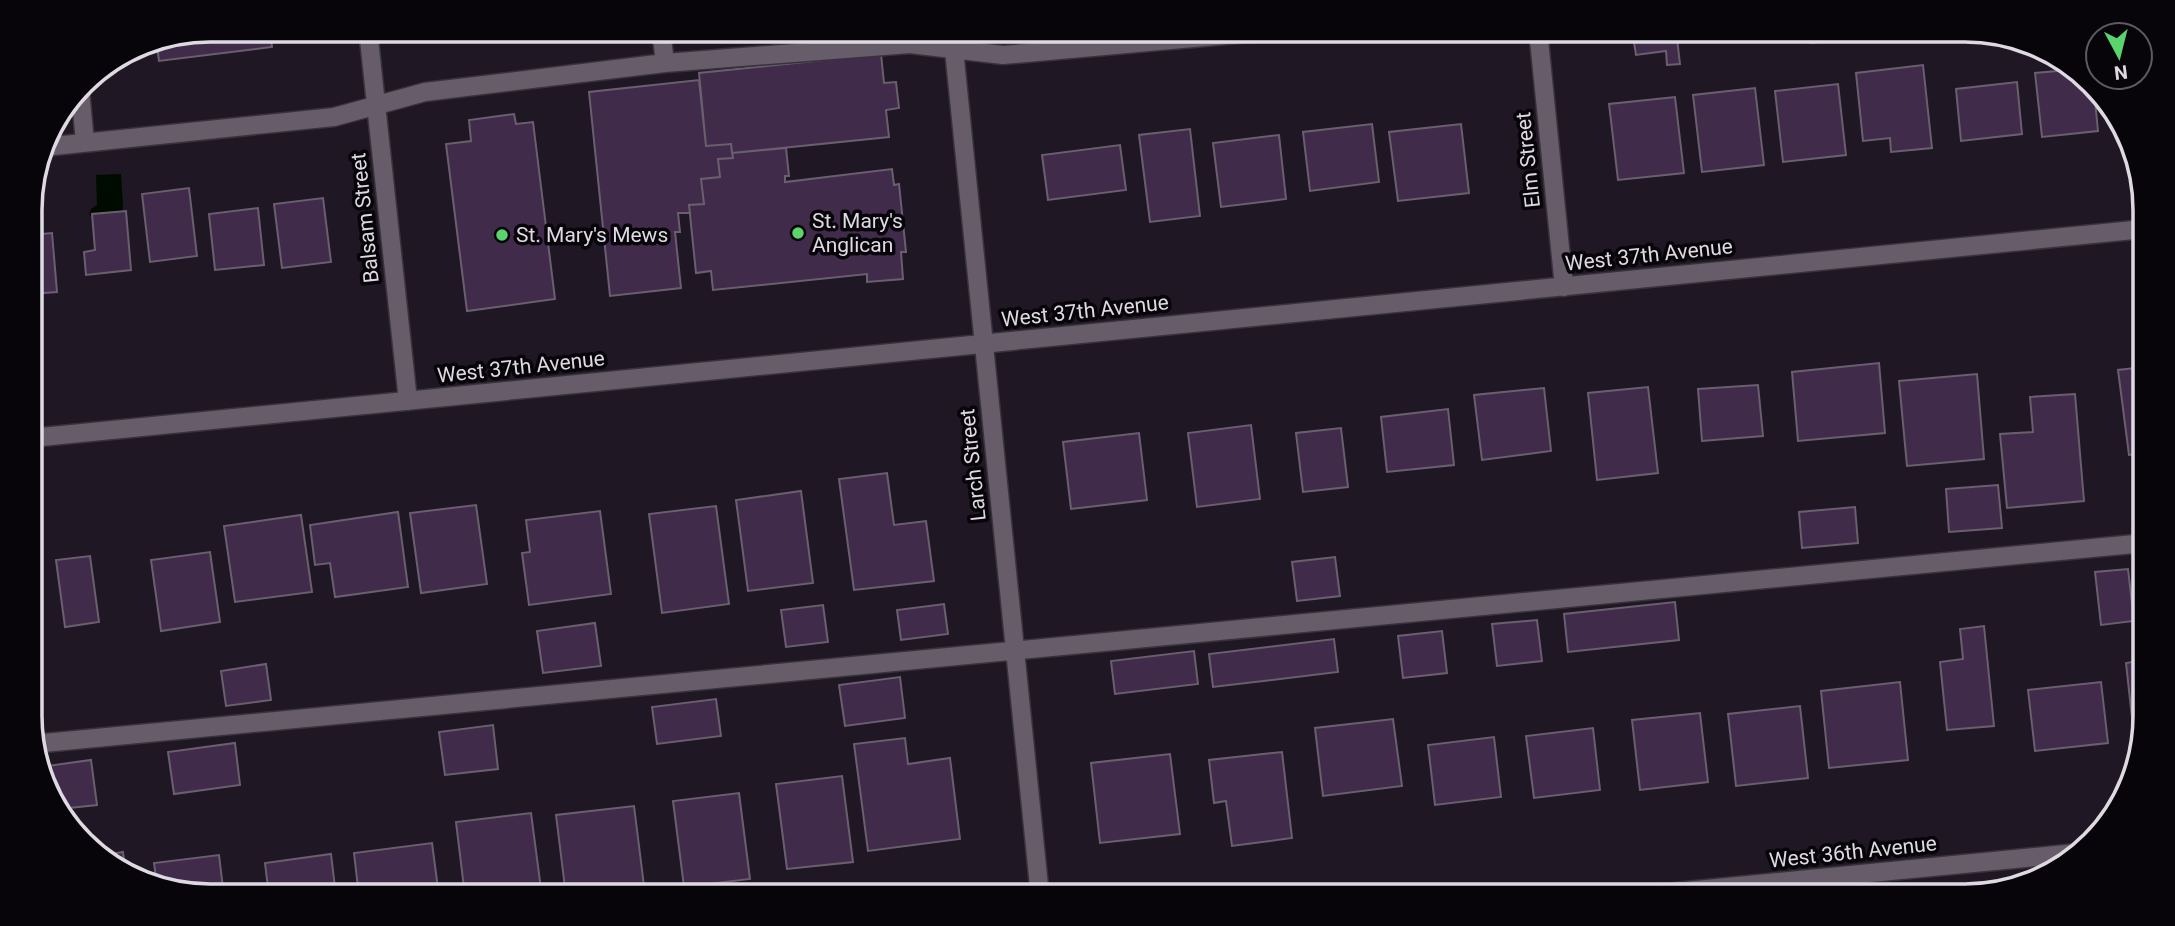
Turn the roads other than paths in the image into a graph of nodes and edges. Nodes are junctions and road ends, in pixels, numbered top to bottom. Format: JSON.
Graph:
{"nodes":[{"id":1,"x":369,"y":42,"type":"edge"},
{"id":2,"x":663,"y":42,"type":"edge"},
{"id":3,"x":953,"y":42,"type":"edge"},
{"id":4,"x":1140,"y":42,"type":"edge"},
{"id":5,"x":1539,"y":42,"type":"edge"},
{"id":6,"x":954,"y":49,"type":"junction"},
{"id":7,"x":665,"y":64,"type":"junction"},
{"id":8,"x":81,"y":103,"type":"edge"},
{"id":9,"x":375,"y":107,"type":"junction"},
{"id":10,"x":85,"y":142,"type":"junction"},
{"id":11,"x":55,"y":146,"type":"edge"},
{"id":12,"x":2133,"y":230,"type":"edge"},
{"id":13,"x":1563,"y":287,"type":"junction"},
{"id":14,"x":984,"y":344,"type":"junction"},
{"id":15,"x":408,"y":401,"type":"junction"},
{"id":16,"x":42,"y":437,"type":"edge"},
{"id":17,"x":2133,"y":544,"type":"edge"},
{"id":18,"x":1015,"y":651,"type":"junction"},
{"id":19,"x":44,"y":743,"type":"edge"},
{"id":20,"x":2060,"y":855,"type":"edge"},
{"id":21,"x":1039,"y":884,"type":"edge"},
{"id":22,"x":1757,"y":884,"type":"edge"}],
"edges":[{"from":1,"to":9,"type":"street","name":"Balsam Street"},
{"from":2,"to":7,"type":"street"},
{"from":3,"to":6,"type":"street","name":"Larch Street"},
{"from":4,"to":6,"type":"street"},
{"from":5,"to":13,"type":"street","name":"Elm Street"},
{"from":6,"to":7,"type":"street"},
{"from":6,"to":14,"type":"street","name":"Larch Street"},
{"from":7,"to":9,"type":"street"},
{"from":8,"to":10,"type":"street"},
{"from":9,"to":10,"type":"street"},
{"from":9,"to":15,"type":"street","name":"Balsam Street"},
{"from":10,"to":11,"type":"street"},
{"from":12,"to":13,"type":"street","name":"West 37th Avenue"},
{"from":13,"to":14,"type":"street","name":"West 37th Avenue"},
{"from":14,"to":15,"type":"street","name":"West 37th Avenue"},
{"from":14,"to":18,"type":"street","name":"Larch Street"},
{"from":15,"to":16,"type":"street","name":"West 37th Avenue"},
{"from":17,"to":18,"type":"street"},
{"from":18,"to":19,"type":"street"},
{"from":18,"to":21,"type":"street","name":"Larch Street"},
{"from":20,"to":22,"type":"street","name":"West 36th Avenue"}]}
